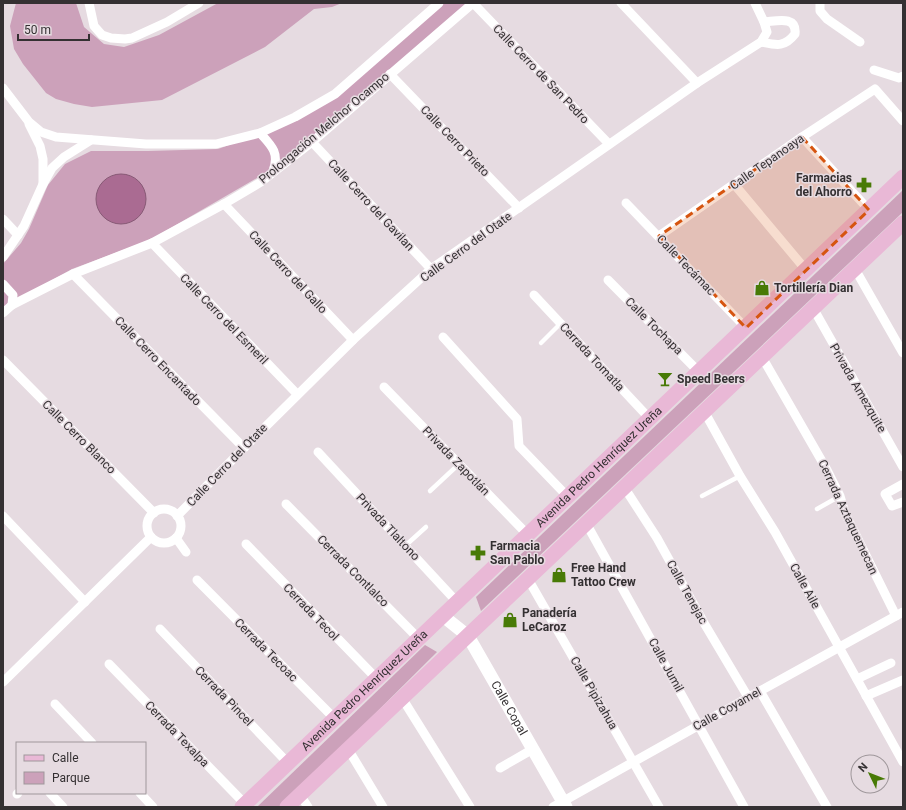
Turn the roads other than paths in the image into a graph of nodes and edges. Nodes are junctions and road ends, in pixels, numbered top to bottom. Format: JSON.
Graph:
{"nodes":[{"id":1,"x":89,"y":3,"type":"edge"},
{"id":2,"x":199,"y":3,"type":"edge"},
{"id":3,"x":439,"y":3,"type":"edge"},
{"id":4,"x":473,"y":3,"type":"edge"},
{"id":5,"x":621,"y":3,"type":"edge"},
{"id":6,"x":755,"y":3,"type":"edge"},
{"id":7,"x":820,"y":3,"type":"edge"},
{"id":8,"x":764,"y":22,"type":"junction"},
{"id":9,"x":761,"y":42,"type":"junction"},
{"id":10,"x":860,"y":42,"type":"dead end"},
{"id":11,"x":874,"y":70,"type":"dead end"},
{"id":12,"x":390,"y":74,"type":"junction"},
{"id":13,"x":903,"y":76,"type":"edge"},
{"id":14,"x":697,"y":83,"type":"junction"},
{"id":15,"x":3,"y":88,"type":"edge"},
{"id":16,"x":903,"y":121,"type":"edge"},
{"id":17,"x":29,"y":122,"type":"junction"},
{"id":18,"x":260,"y":133,"type":"junction"},
{"id":19,"x":802,"y":137,"type":"junction"},
{"id":20,"x":91,"y":140,"type":"junction"},
{"id":21,"x":312,"y":142,"type":"junction"},
{"id":22,"x":609,"y":144,"type":"junction"},
{"id":23,"x":274,"y":171,"type":"junction"},
{"id":24,"x":903,"y":178,"type":"edge"},
{"id":25,"x":43,"y":184,"type":"junction"},
{"id":26,"x":734,"y":184,"type":"junction"},
{"id":27,"x":626,"y":203,"type":"dead end"},
{"id":28,"x":224,"y":204,"type":"junction"},
{"id":29,"x":519,"y":208,"type":"junction"},
{"id":30,"x":869,"y":210,"type":"junction"},
{"id":31,"x":3,"y":219,"type":"edge"},
{"id":32,"x":903,"y":223,"type":"edge"},
{"id":33,"x":18,"y":235,"type":"junction"},
{"id":34,"x":659,"y":236,"type":"junction"},
{"id":35,"x":152,"y":243,"type":"junction"},
{"id":36,"x":3,"y":257,"type":"edge"},
{"id":37,"x":430,"y":269,"type":"junction"},
{"id":38,"x":855,"y":269,"type":"junction"},
{"id":39,"x":806,"y":270,"type":"junction"},
{"id":40,"x":73,"y":274,"type":"junction"},
{"id":41,"x":608,"y":280,"type":"dead end"},
{"id":42,"x":3,"y":284,"type":"edge"},
{"id":43,"x":534,"y":295,"type":"dead end"},
{"id":44,"x":12,"y":305,"type":"junction"},
{"id":45,"x":813,"y":308,"type":"junction"},
{"id":46,"x":3,"y":313,"type":"edge"},
{"id":47,"x":560,"y":324,"type":"junction"},
{"id":48,"x":746,"y":328,"type":"junction"},
{"id":49,"x":443,"y":337,"type":"dead end"},
{"id":50,"x":353,"y":340,"type":"junction"},
{"id":51,"x":541,"y":343,"type":"dead end"},
{"id":52,"x":903,"y":353,"type":"edge"},
{"id":53,"x":762,"y":357,"type":"junction"},
{"id":54,"x":3,"y":360,"type":"edge"},
{"id":55,"x":699,"y":372,"type":"junction"},
{"id":56,"x":384,"y":387,"type":"dead end"},
{"id":57,"x":297,"y":394,"type":"junction"},
{"id":58,"x":704,"y":411,"type":"junction"},
{"id":59,"x":650,"y":419,"type":"junction"},
{"id":60,"x":244,"y":448,"type":"junction"},
{"id":61,"x":318,"y":452,"type":"dead end"},
{"id":62,"x":459,"y":464,"type":"junction"},
{"id":63,"x":903,"y":467,"type":"edge"},
{"id":64,"x":740,"y":476,"type":"junction"},
{"id":65,"x":903,"y":484,"type":"edge"},
{"id":66,"x":624,"y":487,"type":"junction"},
{"id":67,"x":430,"y":491,"type":"dead end"},
{"id":68,"x":568,"y":496,"type":"junction"},
{"id":69,"x":702,"y":496,"type":"dead end"},
{"id":70,"x":840,"y":496,"type":"junction"},
{"id":71,"x":903,"y":502,"type":"edge"},
{"id":72,"x":286,"y":504,"type":"dead end"},
{"id":73,"x":817,"y":510,"type":"dead end"},
{"id":74,"x":154,"y":513,"type":"junction"},
{"id":75,"x":3,"y":516,"type":"edge"},
{"id":76,"x":178,"y":516,"type":"junction"},
{"id":77,"x":586,"y":523,"type":"junction"},
{"id":78,"x":426,"y":527,"type":"dead end"},
{"id":79,"x":528,"y":535,"type":"junction"},
{"id":80,"x":151,"y":537,"type":"junction"},
{"id":81,"x":176,"y":538,"type":"junction"},
{"id":82,"x":246,"y":544,"type":"dead end"},
{"id":83,"x":405,"y":546,"type":"junction"},
{"id":84,"x":186,"y":552,"type":"dead end"},
{"id":85,"x":528,"y":579,"type":"junction"},
{"id":86,"x":197,"y":580,"type":"dead end"},
{"id":87,"x":85,"y":602,"type":"junction"},
{"id":88,"x":457,"y":602,"type":"junction"},
{"id":89,"x":899,"y":614,"type":"edge"},
{"id":90,"x":443,"y":616,"type":"junction"},
{"id":91,"x":160,"y":629,"type":"dead end"},
{"id":92,"x":468,"y":636,"type":"junction"},
{"id":93,"x":419,"y":639,"type":"junction"},
{"id":94,"x":839,"y":647,"type":"junction"},
{"id":95,"x":891,"y":663,"type":"dead end"},
{"id":96,"x":109,"y":664,"type":"dead end"},
{"id":97,"x":5,"y":676,"type":"edge"},
{"id":98,"x":377,"y":679,"type":"junction"},
{"id":99,"x":856,"y":679,"type":"junction"},
{"id":100,"x":903,"y":680,"type":"edge"},
{"id":101,"x":760,"y":691,"type":"junction"},
{"id":102,"x":866,"y":696,"type":"junction"},
{"id":103,"x":748,"y":697,"type":"junction"},
{"id":104,"x":402,"y":698,"type":"junction"},
{"id":105,"x":55,"y":704,"type":"dead end"},
{"id":106,"x":335,"y":719,"type":"junction"},
{"id":107,"x":698,"y":725,"type":"junction"},
{"id":108,"x":91,"y":742,"type":"edge"},
{"id":109,"x":348,"y":749,"type":"junction"},
{"id":110,"x":533,"y":749,"type":"junction"},
{"id":111,"x":634,"y":761,"type":"junction"},
{"id":112,"x":903,"y":762,"type":"edge"},
{"id":113,"x":288,"y":764,"type":"junction"},
{"id":114,"x":500,"y":768,"type":"dead end"},
{"id":115,"x":51,"y":794,"type":"edge"},
{"id":116,"x":141,"y":794,"type":"edge"},
{"id":117,"x":304,"y":801,"type":"edge"},
{"id":118,"x":560,"y":805,"type":"edge"},
{"id":119,"x":244,"y":806,"type":"edge"},
{"id":120,"x":63,"y":807,"type":"edge"},
{"id":121,"x":153,"y":807,"type":"edge"},
{"id":122,"x":287,"y":807,"type":"edge"},
{"id":123,"x":382,"y":807,"type":"edge"},
{"id":124,"x":470,"y":807,"type":"edge"},
{"id":125,"x":660,"y":807,"type":"edge"},
{"id":126,"x":744,"y":807,"type":"edge"},
{"id":127,"x":827,"y":807,"type":"edge"}],
"edges":[{"from":1,"to":2,"type":"street"},
{"from":3,"to":18,"type":"street","name":"Prolongación Melchor Ocampo"},
{"from":4,"to":12,"type":"street","name":"Prolongación Melchor Ocampo"},
{"from":4,"to":22,"type":"street","name":"Calle Cerro de San Pedro"},
{"from":5,"to":14,"type":"street"},
{"from":6,"to":8,"type":"street"},
{"from":7,"to":10,"type":"street"},
{"from":8,"to":9,"type":"street","name":"Calle Cerro del Otate"},
{"from":8,"to":9,"type":"street"},
{"from":9,"to":14,"type":"street","name":"Calle Cerro del Otate"},
{"from":11,"to":13,"type":"street"},
{"from":12,"to":21,"type":"street","name":"Prolongación Melchor Ocampo"},
{"from":12,"to":29,"type":"street","name":"Calle Cerro Prieto"},
{"from":14,"to":22,"type":"street","name":"Calle Cerro del Otate"},
{"from":15,"to":17,"type":"street"},
{"from":16,"to":19,"type":"street","name":"Calle Tepanoaya"},
{"from":17,"to":20,"type":"street","name":"Prolongación Melchor Ocampo"},
{"from":17,"to":25,"type":"street"},
{"from":18,"to":20,"type":"street","name":"Prolongación Melchor Ocampo"},
{"from":18,"to":23,"type":"street"},
{"from":19,"to":26,"type":"street","name":"Calle Tepanoaya"},
{"from":19,"to":30,"type":"street"},
{"from":20,"to":25,"type":"street"},
{"from":21,"to":23,"type":"street","name":"Prolongación Melchor Ocampo"},
{"from":21,"to":37,"type":"street","name":"Calle Cerro del Gavilan"},
{"from":22,"to":29,"type":"street","name":"Calle Cerro del Otate"},
{"from":23,"to":28,"type":"street","name":"Prolongación Melchor Ocampo"},
{"from":24,"to":30,"type":"main road","name":"Avenida Pedro Henríquez Ureña"},
{"from":25,"to":33,"type":"street"},
{"from":26,"to":34,"type":"street","name":"Calle Tepanoaya"},
{"from":26,"to":39,"type":"street"},
{"from":27,"to":34,"type":"street","name":"Calle Tecámac"},
{"from":28,"to":35,"type":"street","name":"Prolongación Melchor Ocampo"},
{"from":28,"to":50,"type":"street","name":"Calle Cerro del Gallo"},
{"from":29,"to":37,"type":"street","name":"Calle Cerro del Otate"},
{"from":30,"to":39,"type":"main road","name":"Avenida Pedro Henríquez Ureña"},
{"from":31,"to":33,"type":"street"},
{"from":32,"to":38,"type":"main road"},
{"from":33,"to":36,"type":"street"},
{"from":34,"to":48,"type":"street","name":"Calle Tecámac"},
{"from":35,"to":40,"type":"street","name":"Prolongación Melchor Ocampo"},
{"from":35,"to":57,"type":"street","name":"Calle Cerro del Esmeril"},
{"from":37,"to":50,"type":"street","name":"Calle Cerro del Otate"},
{"from":38,"to":45,"type":"main road"},
{"from":38,"to":52,"type":"street"},
{"from":39,"to":48,"type":"main road","name":"Avenida Pedro Henríquez Ureña"},
{"from":40,"to":44,"type":"street","name":"Prolongación Melchor Ocampo"},
{"from":40,"to":60,"type":"street","name":"Calle Cerro Encantado"},
{"from":41,"to":55,"type":"street","name":"Calle Tochapa"},
{"from":42,"to":44,"type":"street"},
{"from":43,"to":47,"type":"street","name":"Cerrada Tomatla"},
{"from":44,"to":46,"type":"street","name":"Prolongación Melchor Ocampo"},
{"from":45,"to":53,"type":"main road"},
{"from":45,"to":63,"type":"street","name":"Privada Amezquite"},
{"from":47,"to":51,"type":"lane"},
{"from":47,"to":59,"type":"street","name":"Cerrada Tomatla"},
{"from":48,"to":55,"type":"main road","name":"Avenida Pedro Henríquez Ureña"},
{"from":49,"to":68,"type":"street"},
{"from":50,"to":57,"type":"street","name":"Calle Cerro del Otate"},
{"from":53,"to":58,"type":"main road"},
{"from":53,"to":70,"type":"street","name":"Cerrada Aztaquemecan"},
{"from":54,"to":74,"type":"street","name":"Calle Cerro Blanco"},
{"from":55,"to":59,"type":"main road","name":"Avenida Pedro Henríquez Ureña"},
{"from":56,"to":62,"type":"street","name":"Privada Zapotlán"},
{"from":57,"to":60,"type":"street","name":"Calle Cerro del Otate"},
{"from":58,"to":64,"type":"street","name":"Calle Aile"},
{"from":58,"to":66,"type":"main road"},
{"from":59,"to":68,"type":"main road","name":"Avenida Pedro Henríquez Ureña"},
{"from":60,"to":76,"type":"street","name":"Calle Cerro del Otate"},
{"from":61,"to":83,"type":"street","name":"Privada Tlaltono"},
{"from":62,"to":67,"type":"lane"},
{"from":62,"to":79,"type":"street","name":"Privada Zapotlán"},
{"from":64,"to":69,"type":"lane"},
{"from":64,"to":94,"type":"street","name":"Calle Aile"},
{"from":65,"to":71,"type":"street"},
{"from":66,"to":77,"type":"main road"},
{"from":66,"to":103,"type":"street","name":"Calle Tenejac"},
{"from":68,"to":79,"type":"main road","name":"Avenida Pedro Henríquez Ureña"},
{"from":70,"to":73,"type":"lane"},
{"from":70,"to":89,"type":"street","name":"Cerrada Aztaquemecan"},
{"from":72,"to":93,"type":"street","name":"Cerrada Contlalco"},
{"from":74,"to":76,"type":"street"},
{"from":74,"to":80,"type":"street"},
{"from":75,"to":87,"type":"street"},
{"from":76,"to":81,"type":"street"},
{"from":77,"to":85,"type":"main road"},
{"from":77,"to":107,"type":"street","name":"Calle Jumil"},
{"from":78,"to":83,"type":"lane"},
{"from":79,"to":88,"type":"main road","name":"Avenida Pedro Henríquez Ureña"},
{"from":80,"to":81,"type":"street"},
{"from":80,"to":87,"type":"street"},
{"from":81,"to":84,"type":"street"},
{"from":82,"to":98,"type":"street","name":"Cerrada Tecol"},
{"from":83,"to":88,"type":"street","name":"Privada Tlaltono"},
{"from":85,"to":92,"type":"main road"},
{"from":85,"to":111,"type":"street","name":"Calle Pipizahua"},
{"from":86,"to":106,"type":"street","name":"Cerrada Tecoac"},
{"from":87,"to":97,"type":"street"},
{"from":88,"to":90,"type":"main road","name":"Avenida Pedro Henríquez Ureña"},
{"from":89,"to":94,"type":"street","name":"Calle Coyamel"},
{"from":90,"to":92,"type":"street","name":"Calle Copal"},
{"from":90,"to":93,"type":"main road","name":"Avenida Pedro Henríquez Ureña"},
{"from":91,"to":113,"type":"street","name":"Cerrada Pincel"},
{"from":92,"to":104,"type":"main road"},
{"from":92,"to":110,"type":"street","name":"Calle Copal"},
{"from":93,"to":98,"type":"main road","name":"Avenida Pedro Henríquez Ureña"},
{"from":94,"to":99,"type":"street","name":"Calle Aile"},
{"from":94,"to":101,"type":"street","name":"Calle Coyamel"},
{"from":95,"to":99,"type":"street"},
{"from":96,"to":119,"type":"street","name":"Cerrada Texalpa"},
{"from":98,"to":106,"type":"main road","name":"Avenida Pedro Henríquez Ureña"},
{"from":99,"to":102,"type":"street","name":"Calle Aile"},
{"from":100,"to":102,"type":"street"},
{"from":101,"to":103,"type":"street","name":"Calle Coyamel"},
{"from":101,"to":127,"type":"street"},
{"from":102,"to":112,"type":"street","name":"Calle Aile"},
{"from":103,"to":107,"type":"street","name":"Calle Coyamel"},
{"from":104,"to":109,"type":"main road"},
{"from":104,"to":124,"type":"street"},
{"from":105,"to":108,"type":"street"},
{"from":106,"to":113,"type":"main road","name":"Avenida Pedro Henríquez Ureña"},
{"from":107,"to":111,"type":"street","name":"Calle Coyamel"},
{"from":107,"to":126,"type":"street","name":"Calle Jumil"},
{"from":109,"to":117,"type":"main road"},
{"from":109,"to":123,"type":"street"},
{"from":110,"to":114,"type":"street"},
{"from":110,"to":118,"type":"street","name":"Calle Copal"},
{"from":111,"to":118,"type":"street","name":"Calle Coyamel"},
{"from":111,"to":125,"type":"street","name":"Calle Pipizahua"},
{"from":113,"to":119,"type":"main road","name":"Avenida Pedro Henríquez Ureña"},
{"from":115,"to":120,"type":"street"},
{"from":116,"to":121,"type":"street"},
{"from":117,"to":122,"type":"main road"}]}
